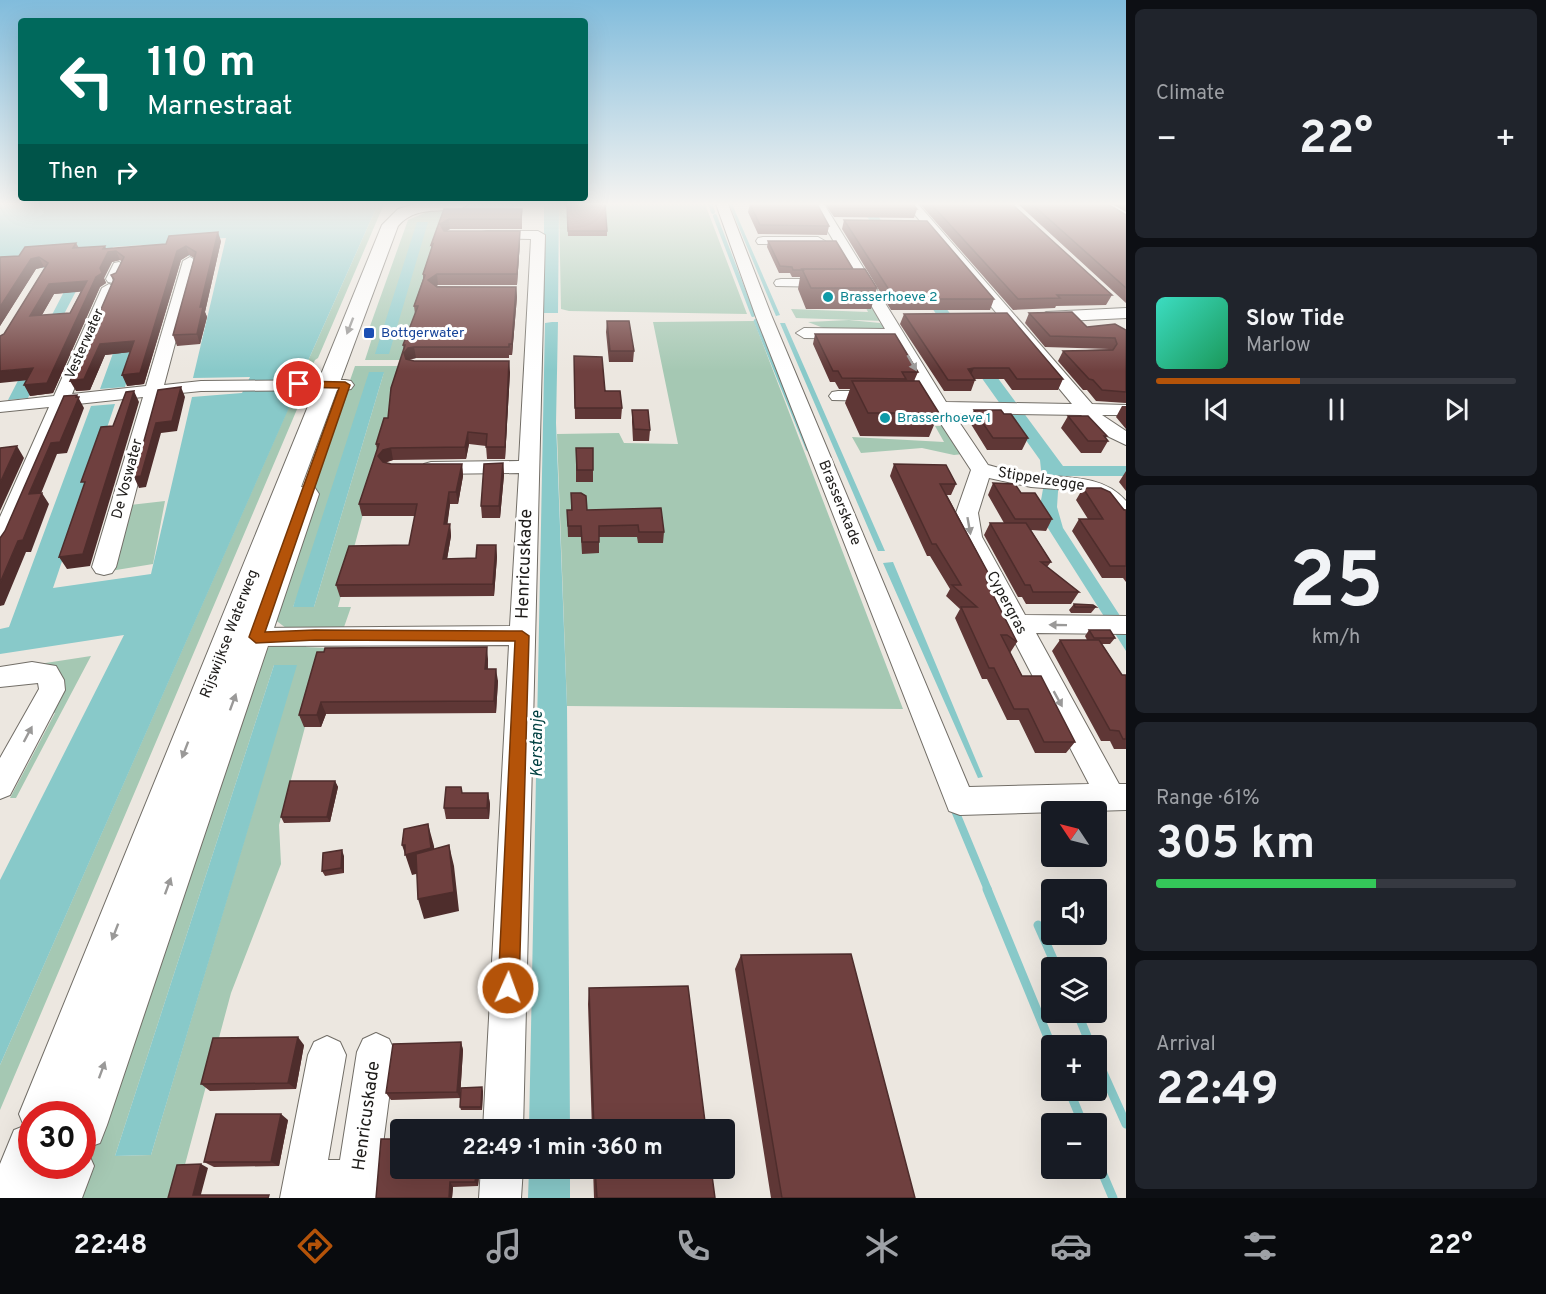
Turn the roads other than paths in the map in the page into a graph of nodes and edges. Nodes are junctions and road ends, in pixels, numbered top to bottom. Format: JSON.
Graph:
{"nodes":[{"id":1,"x":379,"y":260,"type":"edge"},
{"id":2,"x":534,"y":260,"type":"edge"},
{"id":3,"x":743,"y":260,"type":"edge"},
{"id":4,"x":851,"y":260,"type":"edge"},
{"id":5,"x":961,"y":260,"type":"edge"},
{"id":6,"x":190,"y":261,"type":"dead end"},
{"id":7,"x":117,"y":269,"type":"edge"},
{"id":8,"x":781,"y":283,"type":"dead end"},
{"id":9,"x":866,"y":283,"type":"junction"},
{"id":10,"x":1110,"y":298,"type":"edge"},
{"id":11,"x":1126,"y":312,"type":"edge"},
{"id":12,"x":990,"y":317,"type":"edge"},
{"id":13,"x":1011,"y":317,"type":"junction"},
{"id":14,"x":804,"y":333,"type":"dead end"},
{"id":15,"x":896,"y":334,"type":"junction"},
{"id":16,"x":1040,"y":354,"type":"junction"},
{"id":17,"x":1061,"y":354,"type":"edge"},
{"id":18,"x":336,"y":385,"type":"junction"},
{"id":19,"x":152,"y":391,"type":"junction"},
{"id":20,"x":838,"y":396,"type":"dead end"},
{"id":21,"x":60,"y":401,"type":"junction"},
{"id":22,"x":936,"y":402,"type":"junction"},
{"id":23,"x":0,"y":407,"type":"edge"},
{"id":24,"x":1087,"y":408,"type":"junction"},
{"id":25,"x":1126,"y":410,"type":"edge"},
{"id":26,"x":1122,"y":437,"type":"edge"},
{"id":27,"x":529,"y":467,"type":"junction"},
{"id":28,"x":416,"y":468,"type":"edge"},
{"id":29,"x":981,"y":470,"type":"junction"},
{"id":30,"x":1126,"y":516,"type":"edge"},
{"id":31,"x":0,"y":542,"type":"edge"},
{"id":32,"x":104,"y":567,"type":"dead end"},
{"id":33,"x":1016,"y":624,"type":"junction"},
{"id":34,"x":1126,"y":625,"type":"edge"},
{"id":35,"x":522,"y":636,"type":"junction"},
{"id":36,"x":242,"y":637,"type":"junction"},
{"id":37,"x":0,"y":677,"type":"edge"},
{"id":38,"x":0,"y":786,"type":"edge"},
{"id":39,"x":1119,"y":797,"type":"edge"},
{"id":40,"x":376,"y":1052,"type":"dead end"},
{"id":41,"x":327,"y":1055,"type":"dead end"},
{"id":42,"x":49,"y":1101,"type":"edge"},
{"id":43,"x":90,"y":1101,"type":"edge"},
{"id":44,"x":503,"y":1119,"type":"edge"},
{"id":45,"x":20,"y":1179,"type":"edge"},
{"id":46,"x":63,"y":1179,"type":"edge"},
{"id":47,"x":502,"y":1179,"type":"edge"},
{"id":48,"x":303,"y":1189,"type":"edge"},
{"id":49,"x":356,"y":1189,"type":"edge"},
{"id":50,"x":12,"y":1198,"type":"edge"},
{"id":51,"x":56,"y":1198,"type":"edge"},
{"id":52,"x":501,"y":1198,"type":"edge"}],
"edges":[{"from":1,"to":18,"type":"main road","name":"Rijswijkse Waterweg"},
{"from":2,"to":27,"type":"street","name":"Henricuskade"},
{"from":3,"to":39,"type":"street","name":"Brasserskade"},
{"from":4,"to":9,"type":"street"},
{"from":5,"to":13,"type":"street"},
{"from":6,"to":19,"type":"street","name":"De Voswater"},
{"from":7,"to":21,"type":"street","name":"Vesterwater"},
{"from":8,"to":9,"type":"street"},
{"from":9,"to":15,"type":"street"},
{"from":10,"to":11,"type":"street"},
{"from":11,"to":13,"type":"street"},
{"from":12,"to":13,"type":"street"},
{"from":13,"to":16,"type":"street"},
{"from":14,"to":15,"type":"street"},
{"from":15,"to":22,"type":"street","one_way":true},
{"from":16,"to":17,"type":"street"},
{"from":16,"to":24,"type":"street"},
{"from":18,"to":19,"type":"street"},
{"from":18,"to":36,"type":"main road","name":"Rijswijkse Waterweg"},
{"from":19,"to":21,"type":"street"},
{"from":19,"to":32,"type":"street","name":"De Voswater"},
{"from":20,"to":22,"type":"street"},
{"from":21,"to":23,"type":"street"},
{"from":21,"to":31,"type":"street","name":"Vesterwater"},
{"from":22,"to":24,"type":"street"},
{"from":22,"to":29,"type":"street"},
{"from":24,"to":25,"type":"street"},
{"from":24,"to":26,"type":"street"},
{"from":27,"to":28,"type":"street"},
{"from":27,"to":35,"type":"street","name":"Henricuskade"},
{"from":29,"to":30,"type":"street","name":"Stippelzegge"},
{"from":29,"to":33,"type":"street","name":"Cypergras","one_way":true},
{"from":34,"to":33,"type":"street","one_way":true},
{"from":33,"to":39,"type":"street","name":"Cypergras","one_way":true},
{"from":35,"to":36,"type":"street"},
{"from":35,"to":44,"type":"street","name":"Henricuskade"},
{"from":36,"to":42,"type":"main road","name":"Rijswijkse Waterweg","one_way":true},
{"from":43,"to":36,"type":"main road","name":"Rijswijkse Waterweg","one_way":true},
{"from":38,"to":37,"type":"street","one_way":true},
{"from":40,"to":49,"type":"street","name":"Henricuskade"},
{"from":41,"to":48,"type":"street","name":"Henricuskade"},
{"from":45,"to":50,"type":"main road"},
{"from":46,"to":51,"type":"main road"},
{"from":47,"to":52,"type":"street"},
{"from":48,"to":49,"type":"street","name":"Henricuskade"}]}
